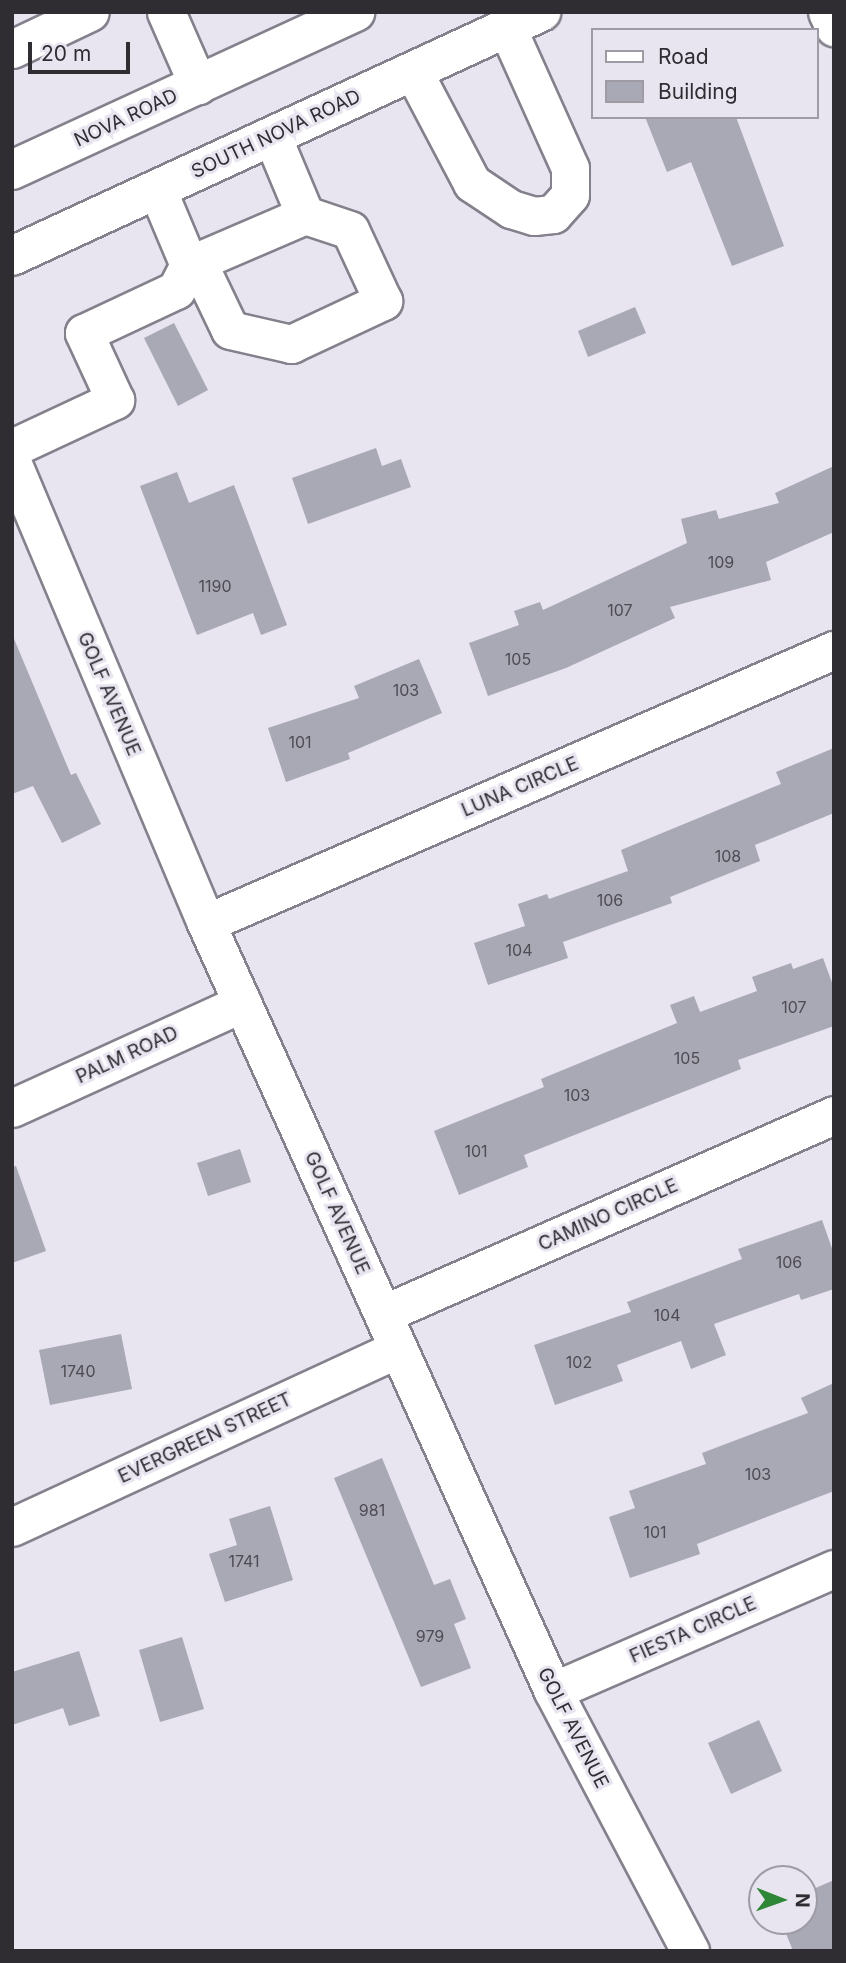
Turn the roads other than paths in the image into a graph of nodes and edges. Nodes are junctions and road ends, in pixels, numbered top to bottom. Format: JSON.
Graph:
{"nodes":[{"id":1,"x":90,"y":12,"type":"edge"},
{"id":2,"x":166,"y":12,"type":"edge"},
{"id":3,"x":355,"y":12,"type":"edge"},
{"id":4,"x":827,"y":12,"type":"edge"},
{"id":5,"x":520,"y":17,"type":"edge"},
{"id":6,"x":834,"y":27,"type":"edge"},
{"id":7,"x":12,"y":49,"type":"edge"},
{"id":8,"x":413,"y":71,"type":"junction"},
{"id":9,"x":198,"y":85,"type":"junction"},
{"id":10,"x":272,"y":136,"type":"junction"},
{"id":11,"x":12,"y":170,"type":"edge"},
{"id":12,"x":157,"y":189,"type":"junction"},
{"id":13,"x":305,"y":215,"type":"junction"},
{"id":14,"x":12,"y":256,"type":"edge"},
{"id":15,"x":193,"y":263,"type":"junction"},
{"id":16,"x":12,"y":449,"type":"edge"},
{"id":17,"x":16,"y":483,"type":"edge"},
{"id":18,"x":834,"y":650,"type":"edge"},
{"id":19,"x":206,"y":923,"type":"junction"},
{"id":20,"x":242,"y":1003,"type":"junction"},
{"id":21,"x":12,"y":1108,"type":"edge"},
{"id":22,"x":834,"y":1115,"type":"edge"},
{"id":23,"x":383,"y":1314,"type":"junction"},
{"id":24,"x":398,"y":1349,"type":"junction"},
{"id":25,"x":12,"y":1527,"type":"edge"},
{"id":26,"x":834,"y":1569,"type":"edge"},
{"id":27,"x":553,"y":1691,"type":"junction"},
{"id":28,"x":690,"y":1951,"type":"edge"}],
"edges":[{"from":1,"to":7,"type":"street"},
{"from":2,"to":9,"type":"street"},
{"from":3,"to":9,"type":"main road","name":"NOVA ROAD"},
{"from":4,"to":6,"type":"street"},
{"from":5,"to":8,"type":"main road","name":"SOUTH NOVA ROAD"},
{"from":5,"to":8,"type":"street"},
{"from":8,"to":10,"type":"main road","name":"SOUTH NOVA ROAD"},
{"from":9,"to":11,"type":"main road","name":"NOVA ROAD"},
{"from":10,"to":12,"type":"main road","name":"SOUTH NOVA ROAD"},
{"from":10,"to":13,"type":"street"},
{"from":12,"to":14,"type":"main road","name":"SOUTH NOVA ROAD"},
{"from":12,"to":15,"type":"street"},
{"from":13,"to":15,"type":"street"},
{"from":13,"to":15,"type":"street"},
{"from":15,"to":16,"type":"street"},
{"from":17,"to":19,"type":"street","name":"GOLF AVENUE"},
{"from":18,"to":19,"type":"street","name":"LUNA CIRCLE"},
{"from":19,"to":20,"type":"street","name":"GOLF AVENUE"},
{"from":20,"to":21,"type":"street","name":"PALM ROAD"},
{"from":20,"to":23,"type":"street","name":"GOLF AVENUE"},
{"from":22,"to":23,"type":"street","name":"CAMINO CIRCLE"},
{"from":23,"to":24,"type":"street","name":"GOLF AVENUE"},
{"from":24,"to":25,"type":"street","name":"EVERGREEN STREET"},
{"from":24,"to":27,"type":"street","name":"GOLF AVENUE"},
{"from":26,"to":27,"type":"street","name":"FIESTA CIRCLE"},
{"from":27,"to":28,"type":"street","name":"GOLF AVENUE"}]}
